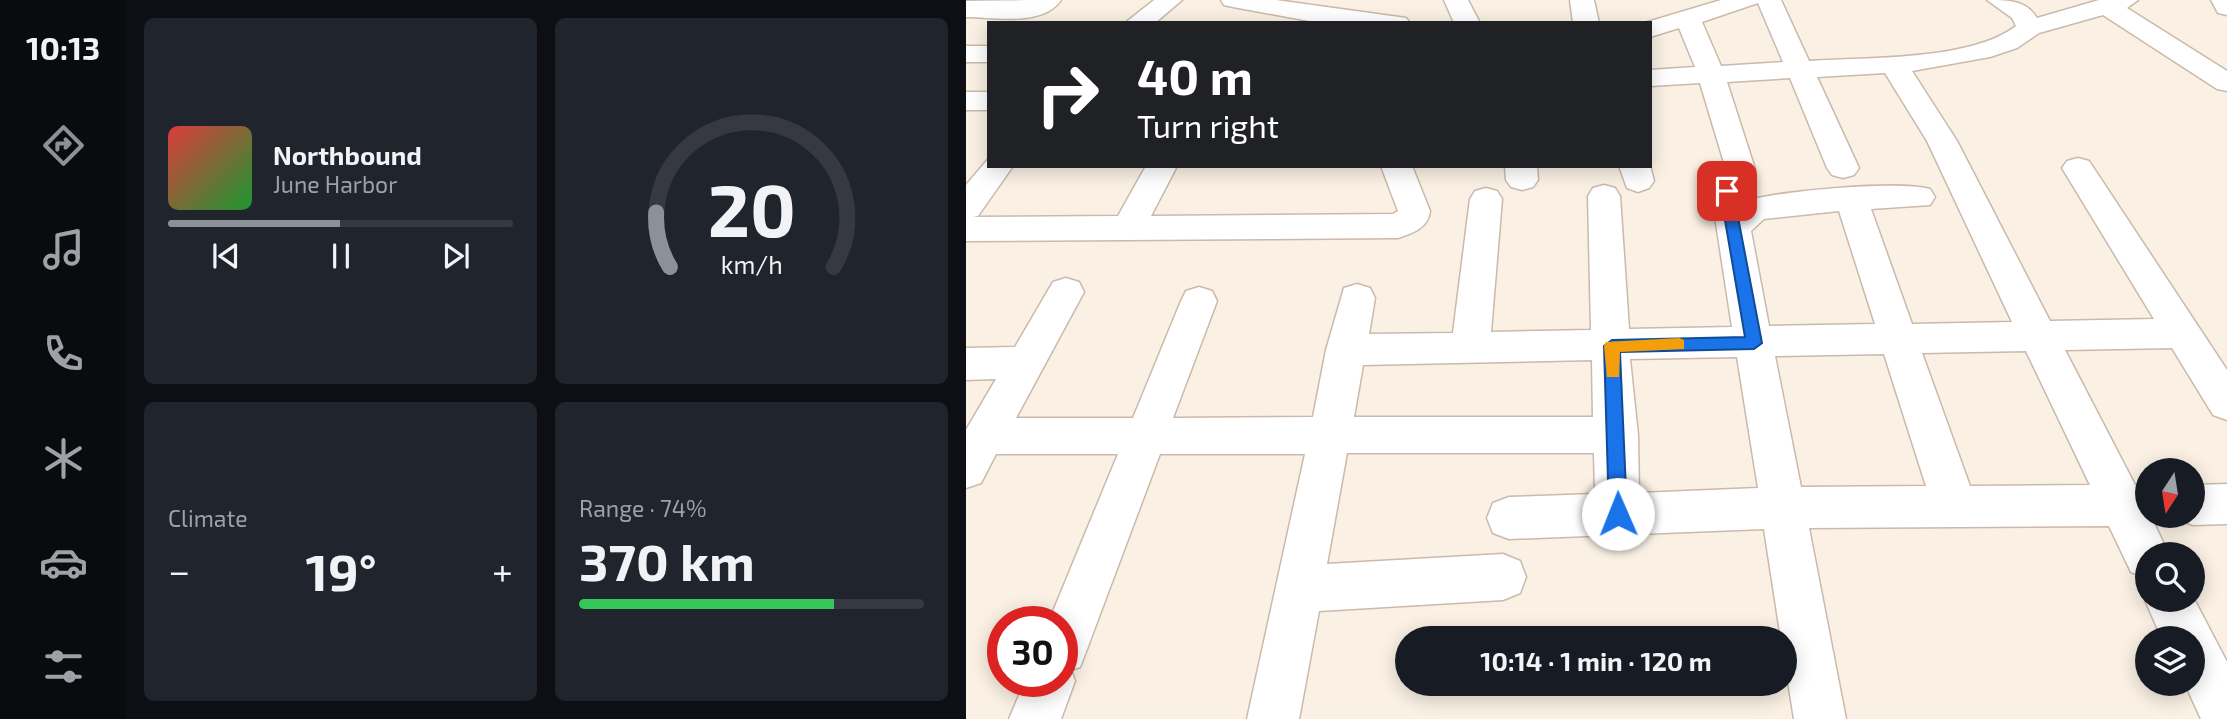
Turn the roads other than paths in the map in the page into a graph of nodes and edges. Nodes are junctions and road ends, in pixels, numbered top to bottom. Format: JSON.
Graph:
{"nodes":[{"id":1,"x":1049,"y":0,"type":"edge"},
{"id":2,"x":1170,"y":0,"type":"edge"},
{"id":3,"x":1233,"y":0,"type":"edge"},
{"id":4,"x":1456,"y":0,"type":"edge"},
{"id":5,"x":1583,"y":0,"type":"edge"},
{"id":6,"x":1658,"y":0,"type":"edge"},
{"id":7,"x":1748,"y":0,"type":"edge"},
{"id":8,"x":1769,"y":0,"type":"edge"},
{"id":9,"x":1999,"y":0,"type":"edge"},
{"id":10,"x":2223,"y":0,"type":"edge"},
{"id":11,"x":1267,"y":3,"type":"edge"},
{"id":12,"x":2117,"y":3,"type":"edge"},
{"id":13,"x":2227,"y":8,"type":"edge"},
{"id":14,"x":966,"y":9,"type":"edge"},
{"id":15,"x":1141,"y":21,"type":"edge"},
{"id":16,"x":1343,"y":21,"type":"edge"},
{"id":17,"x":1466,"y":21,"type":"edge"},
{"id":18,"x":1586,"y":21,"type":"edge"},
{"id":19,"x":1668,"y":24,"type":"edge"},
{"id":20,"x":2030,"y":28,"type":"junction"},
{"id":21,"x":966,"y":54,"type":"edge"},
{"id":22,"x":987,"y":54,"type":"edge"},
{"id":23,"x":1893,"y":63,"type":"junction"},
{"id":24,"x":1800,"y":68,"type":"junction"},
{"id":25,"x":1711,"y":74,"type":"junction"},
{"id":26,"x":1652,"y":78,"type":"edge"},
{"id":27,"x":2227,"y":83,"type":"edge"},
{"id":28,"x":966,"y":101,"type":"edge"},
{"id":29,"x":987,"y":101,"type":"edge"},
{"id":30,"x":996,"y":168,"type":"edge"},
{"id":31,"x":1161,"y":168,"type":"edge"},
{"id":32,"x":1397,"y":168,"type":"edge"},
{"id":33,"x":2078,"y":168,"type":"dead end"},
{"id":34,"x":1847,"y":183,"type":"junction"},
{"id":35,"x":1604,"y":196,"type":"dead end"},
{"id":36,"x":1733,"y":196,"type":"junction"},
{"id":37,"x":1919,"y":197,"type":"dead end"},
{"id":38,"x":1486,"y":199,"type":"dead end"},
{"id":39,"x":966,"y":208,"type":"edge"},
{"id":40,"x":966,"y":229,"type":"edge"},
{"id":41,"x":1128,"y":230,"type":"junction"},
{"id":42,"x":1066,"y":292,"type":"dead end"},
{"id":43,"x":1357,"y":298,"type":"dead end"},
{"id":44,"x":1199,"y":301,"type":"dead end"},
{"id":45,"x":2183,"y":333,"type":"junction"},
{"id":46,"x":2039,"y":337,"type":"junction"},
{"id":47,"x":1900,"y":340,"type":"junction"},
{"id":48,"x":1754,"y":343,"type":"junction"},
{"id":49,"x":1612,"y":346,"type":"junction"},
{"id":50,"x":1469,"y":349,"type":"junction"},
{"id":51,"x":1345,"y":350,"type":"junction"},
{"id":52,"x":1026,"y":363,"type":"junction"},
{"id":53,"x":966,"y":364,"type":"edge"},
{"id":54,"x":2227,"y":403,"type":"edge"},
{"id":55,"x":1616,"y":435,"type":"junction"},
{"id":56,"x":1145,"y":436,"type":"junction"},
{"id":57,"x":1331,"y":436,"type":"junction"},
{"id":58,"x":975,"y":452,"type":"edge"},
{"id":59,"x":2227,"y":504,"type":"edge"},
{"id":60,"x":2135,"y":505,"type":"edge"},
{"id":61,"x":2205,"y":505,"type":"edge"},
{"id":62,"x":1955,"y":507,"type":"junction"},
{"id":63,"x":1783,"y":508,"type":"junction"},
{"id":64,"x":1618,"y":514,"type":"junction"},
{"id":65,"x":1509,"y":519,"type":"dead end"},
{"id":66,"x":1503,"y":577,"type":"dead end"},
{"id":67,"x":1299,"y":589,"type":"junction"},
{"id":68,"x":1078,"y":608,"type":"edge"},
{"id":69,"x":2205,"y":671,"type":"edge"},
{"id":70,"x":1044,"y":697,"type":"edge"},
{"id":71,"x":2227,"y":716,"type":"edge"},
{"id":72,"x":1035,"y":719,"type":"edge"},
{"id":73,"x":1273,"y":719,"type":"edge"},
{"id":74,"x":1819,"y":719,"type":"edge"}],
"edges":[{"from":1,"to":14,"type":"street"},
{"from":2,"to":15,"type":"street"},
{"from":3,"to":11,"type":"street"},
{"from":4,"to":17,"type":"street"},
{"from":5,"to":18,"type":"street"},
{"from":6,"to":19,"type":"street"},
{"from":7,"to":19,"type":"street"},
{"from":8,"to":24,"type":"street"},
{"from":9,"to":20,"type":"street"},
{"from":10,"to":13,"type":"street"},
{"from":11,"to":16,"type":"street"},
{"from":12,"to":20,"type":"street"},
{"from":12,"to":27,"type":"street"},
{"from":19,"to":25,"type":"street"},
{"from":20,"to":23,"type":"street"},
{"from":21,"to":22,"type":"street"},
{"from":23,"to":24,"type":"street"},
{"from":23,"to":46,"type":"street"},
{"from":24,"to":25,"type":"street"},
{"from":24,"to":34,"type":"street"},
{"from":25,"to":26,"type":"street"},
{"from":25,"to":36,"type":"street"},
{"from":28,"to":29,"type":"street"},
{"from":30,"to":39,"type":"street"},
{"from":31,"to":41,"type":"street"},
{"from":32,"to":41,"type":"street"},
{"from":33,"to":45,"type":"street"},
{"from":34,"to":36,"type":"street"},
{"from":34,"to":37,"type":"street"},
{"from":34,"to":47,"type":"street"},
{"from":35,"to":49,"type":"street"},
{"from":36,"to":48,"type":"street"},
{"from":38,"to":50,"type":"street"},
{"from":40,"to":41,"type":"street"},
{"from":42,"to":52,"type":"street"},
{"from":43,"to":51,"type":"street"},
{"from":44,"to":56,"type":"street"},
{"from":45,"to":46,"type":"street"},
{"from":45,"to":54,"type":"street"},
{"from":46,"to":47,"type":"street"},
{"from":46,"to":60,"type":"street"},
{"from":47,"to":48,"type":"street"},
{"from":47,"to":62,"type":"street"},
{"from":48,"to":49,"type":"street"},
{"from":48,"to":63,"type":"street"},
{"from":49,"to":50,"type":"street"},
{"from":49,"to":55,"type":"street"},
{"from":50,"to":51,"type":"street"},
{"from":51,"to":57,"type":"street"},
{"from":52,"to":53,"type":"street"},
{"from":52,"to":58,"type":"street"},
{"from":55,"to":57,"type":"street"},
{"from":55,"to":64,"type":"street"},
{"from":56,"to":57,"type":"street"},
{"from":56,"to":58,"type":"street"},
{"from":56,"to":68,"type":"street"},
{"from":57,"to":67,"type":"street"},
{"from":59,"to":61,"type":"street"},
{"from":60,"to":62,"type":"street"},
{"from":62,"to":63,"type":"street"},
{"from":63,"to":64,"type":"street"},
{"from":63,"to":74,"type":"street"},
{"from":64,"to":65,"type":"street"},
{"from":66,"to":67,"type":"street"},
{"from":67,"to":73,"type":"street"},
{"from":69,"to":71,"type":"street"},
{"from":70,"to":72,"type":"street"}]}
